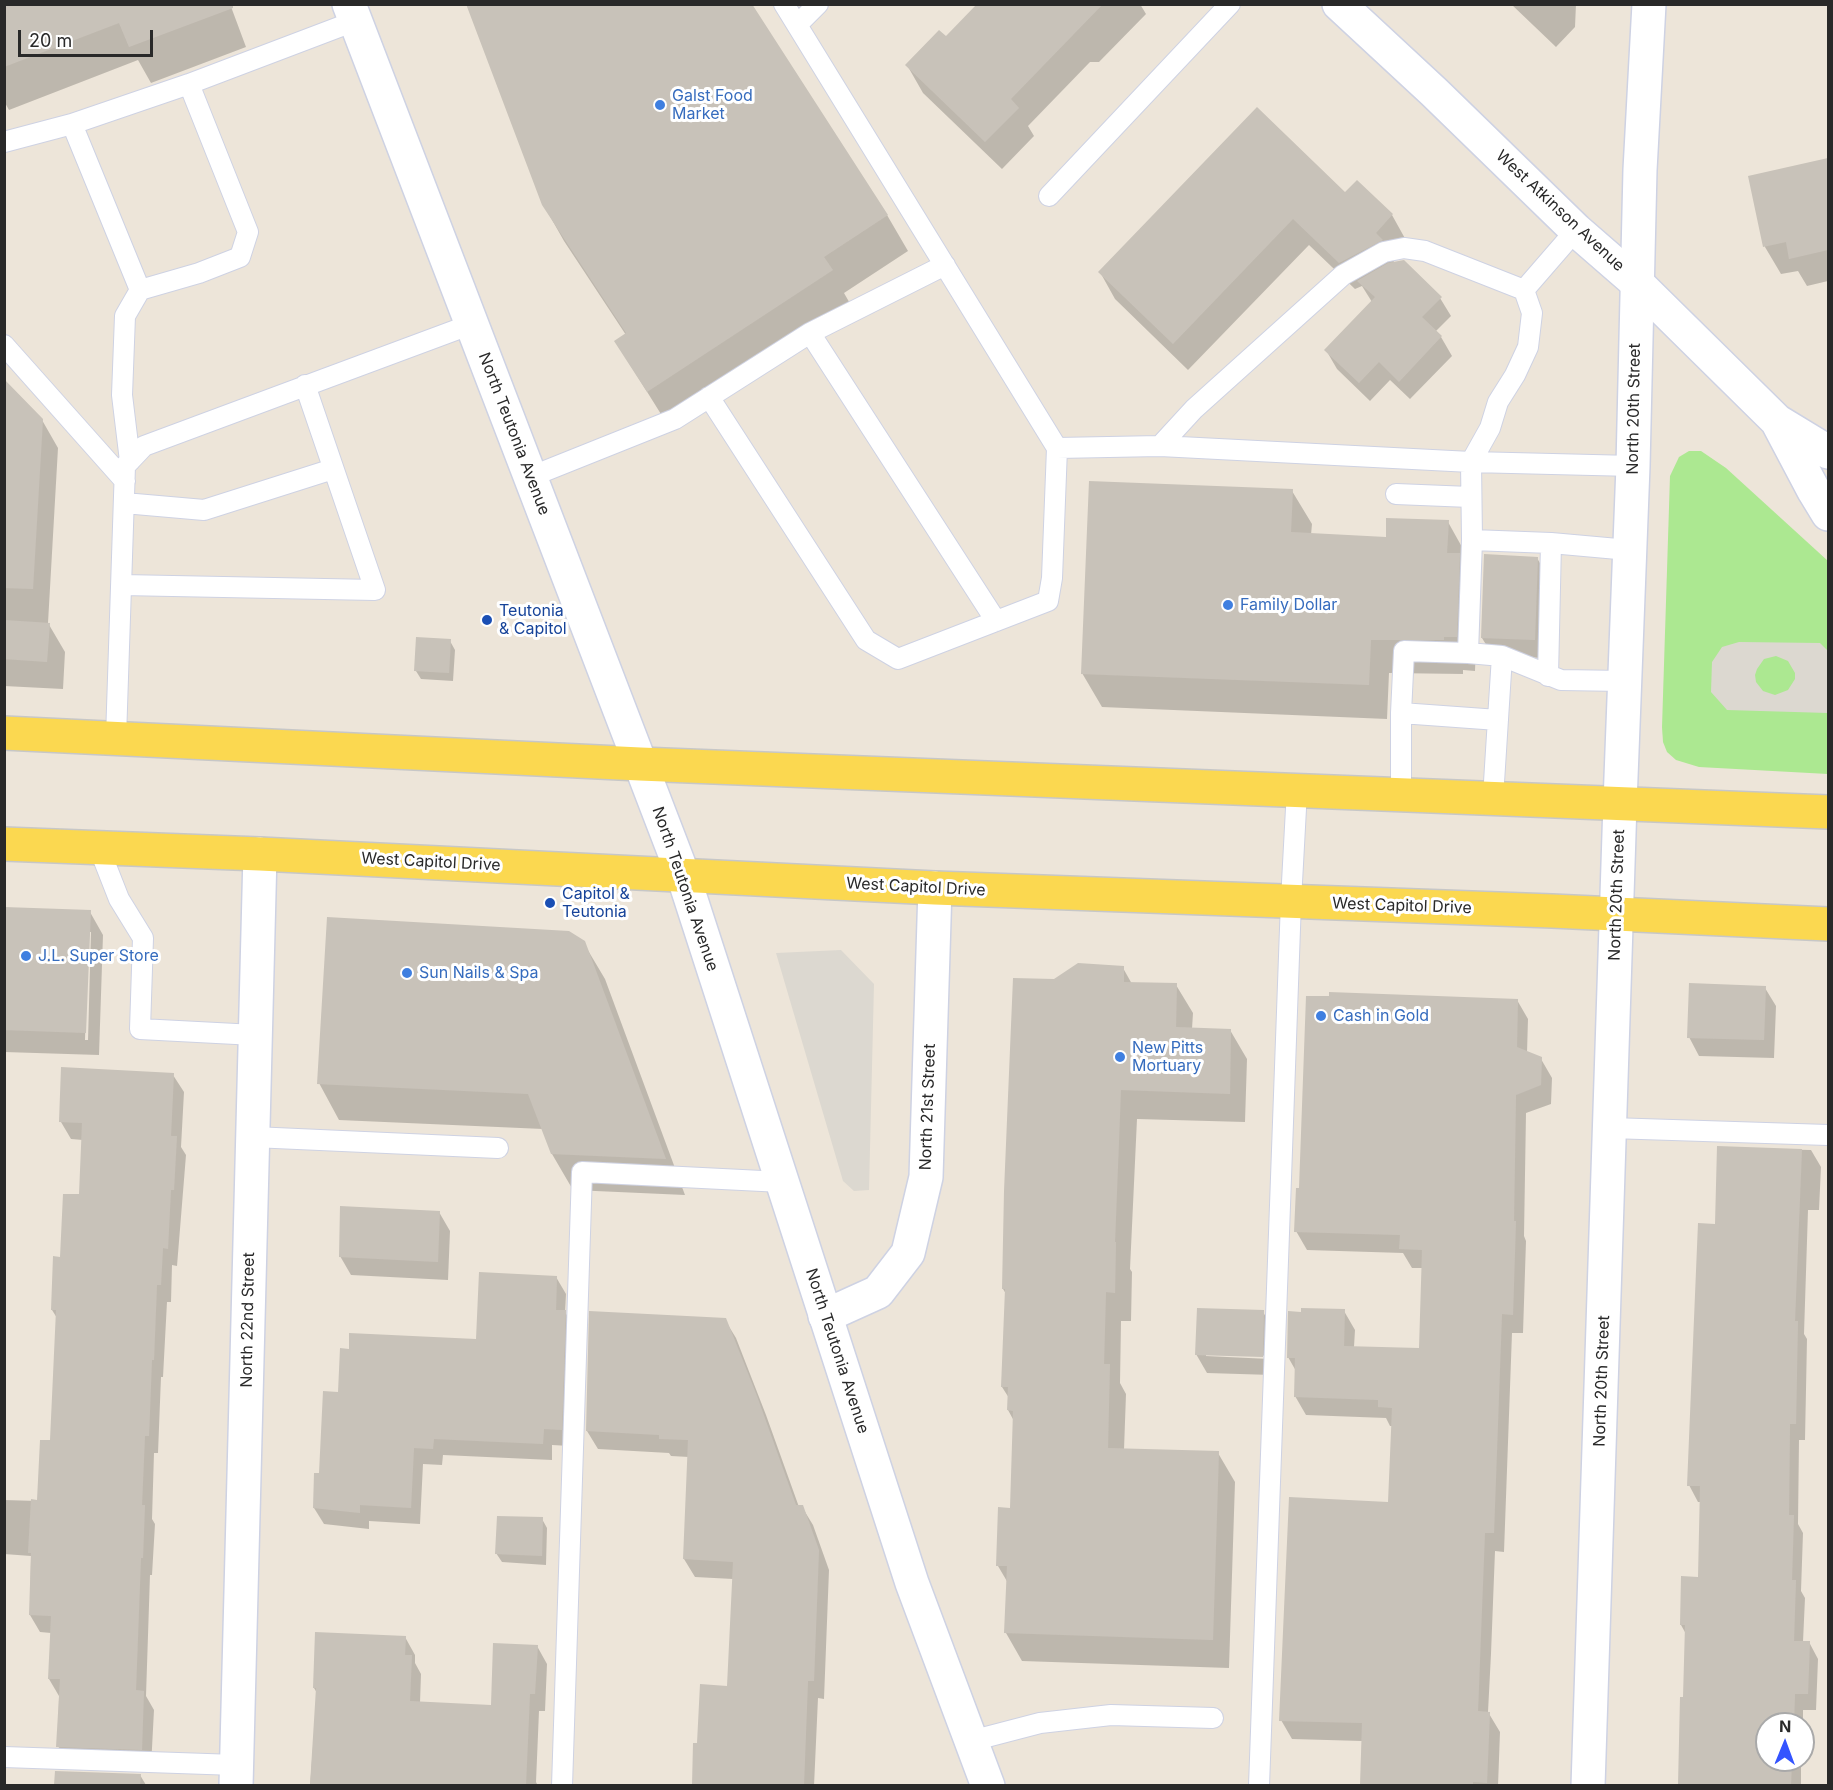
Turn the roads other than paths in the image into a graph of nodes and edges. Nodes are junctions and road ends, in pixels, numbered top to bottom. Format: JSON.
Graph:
{"nodes":[{"id":1,"x":784,"y":4,"type":"edge"},
{"id":2,"x":818,"y":4,"type":"edge"},
{"id":3,"x":1230,"y":4,"type":"edge"},
{"id":4,"x":1339,"y":4,"type":"edge"},
{"id":5,"x":1648,"y":4,"type":"edge"},
{"id":6,"x":352,"y":13,"type":"edge"},
{"id":7,"x":797,"y":25,"type":"junction"},
{"id":8,"x":189,"y":84,"type":"junction"},
{"id":9,"x":72,"y":124,"type":"junction"},
{"id":10,"x":4,"y":142,"type":"edge"},
{"id":11,"x":1049,"y":196,"type":"dead end"},
{"id":12,"x":1576,"y":230,"type":"junction"},
{"id":13,"x":945,"y":265,"type":"junction"},
{"id":14,"x":1637,"y":283,"type":"junction"},
{"id":15,"x":140,"y":290,"type":"junction"},
{"id":16,"x":1524,"y":290,"type":"junction"},
{"id":17,"x":472,"y":324,"type":"junction"},
{"id":18,"x":810,"y":333,"type":"junction"},
{"id":19,"x":4,"y":345,"type":"edge"},
{"id":20,"x":305,"y":385,"type":"junction"},
{"id":21,"x":709,"y":398,"type":"junction"},
{"id":22,"x":1777,"y":421,"type":"junction"},
{"id":23,"x":1160,"y":446,"type":"junction"},
{"id":24,"x":1057,"y":448,"type":"junction"},
{"id":25,"x":1828,"y":452,"type":"edge"},
{"id":26,"x":130,"y":461,"type":"junction"},
{"id":27,"x":1470,"y":462,"type":"junction"},
{"id":28,"x":1633,"y":466,"type":"junction"},
{"id":29,"x":333,"y":469,"type":"junction"},
{"id":30,"x":530,"y":477,"type":"junction"},
{"id":31,"x":125,"y":481,"type":"junction"},
{"id":32,"x":1396,"y":494,"type":"dead end"},
{"id":33,"x":1470,"y":497,"type":"junction"},
{"id":34,"x":124,"y":503,"type":"junction"},
{"id":35,"x":1828,"y":514,"type":"edge"},
{"id":36,"x":1472,"y":540,"type":"junction"},
{"id":37,"x":1551,"y":543,"type":"junction"},
{"id":38,"x":1629,"y":550,"type":"junction"},
{"id":39,"x":122,"y":585,"type":"junction"},
{"id":40,"x":996,"y":621,"type":"junction"},
{"id":41,"x":1468,"y":653,"type":"junction"},
{"id":42,"x":1502,"y":656,"type":"junction"},
{"id":43,"x":1548,"y":676,"type":"junction"},
{"id":44,"x":1624,"y":681,"type":"junction"},
{"id":45,"x":1401,"y":713,"type":"junction"},
{"id":46,"x":1498,"y":720,"type":"junction"},
{"id":47,"x":4,"y":733,"type":"edge"},
{"id":48,"x":116,"y":738,"type":"junction"},
{"id":49,"x":640,"y":764,"type":"junction"},
{"id":50,"x":1297,"y":790,"type":"junction"},
{"id":51,"x":1401,"y":794,"type":"junction"},
{"id":52,"x":1493,"y":798,"type":"junction"},
{"id":53,"x":1620,"y":802,"type":"junction"},
{"id":54,"x":1828,"y":812,"type":"edge"},
{"id":55,"x":4,"y":844,"type":"edge"},
{"id":56,"x":99,"y":848,"type":"junction"},
{"id":57,"x":260,"y":854,"type":"junction"},
{"id":58,"x":683,"y":875,"type":"junction"},
{"id":59,"x":935,"y":888,"type":"junction"},
{"id":60,"x":1291,"y":901,"type":"junction"},
{"id":61,"x":1616,"y":914,"type":"junction"},
{"id":62,"x":1828,"y":924,"type":"edge"},
{"id":63,"x":255,"y":1035,"type":"junction"},
{"id":64,"x":1610,"y":1128,"type":"junction"},
{"id":65,"x":1828,"y":1135,"type":"edge"},
{"id":66,"x":253,"y":1137,"type":"junction"},
{"id":67,"x":498,"y":1148,"type":"dead end"},
{"id":68,"x":782,"y":1182,"type":"junction"},
{"id":69,"x":825,"y":1316,"type":"junction"},
{"id":70,"x":1213,"y":1718,"type":"dead end"},
{"id":71,"x":971,"y":1742,"type":"junction"},
{"id":72,"x":4,"y":1757,"type":"edge"},
{"id":73,"x":236,"y":1775,"type":"edge"},
{"id":74,"x":562,"y":1785,"type":"edge"},
{"id":75,"x":988,"y":1785,"type":"edge"},
{"id":76,"x":1259,"y":1785,"type":"edge"},
{"id":77,"x":1588,"y":1785,"type":"edge"}],
"edges":[{"from":1,"to":7,"type":"lane"},
{"from":2,"to":7,"type":"lane"},
{"from":3,"to":11,"type":"lane"},
{"from":4,"to":12,"type":"street","name":"West Atkinson Avenue"},
{"from":5,"to":14,"type":"street","name":"North 20th Street"},
{"from":6,"to":8,"type":"lane"},
{"from":6,"to":17,"type":"street","name":"North Teutonia Avenue"},
{"from":7,"to":13,"type":"lane"},
{"from":8,"to":9,"type":"lane"},
{"from":8,"to":15,"type":"lane"},
{"from":9,"to":10,"type":"lane"},
{"from":9,"to":15,"type":"lane"},
{"from":12,"to":14,"type":"street","name":"West Atkinson Avenue"},
{"from":12,"to":16,"type":"lane"},
{"from":13,"to":18,"type":"lane"},
{"from":13,"to":24,"type":"lane"},
{"from":14,"to":22,"type":"street","name":"West Atkinson Avenue"},
{"from":14,"to":28,"type":"street","name":"North 20th Street"},
{"from":15,"to":26,"type":"lane"},
{"from":16,"to":23,"type":"lane"},
{"from":16,"to":27,"type":"lane"},
{"from":17,"to":20,"type":"lane"},
{"from":17,"to":30,"type":"street","name":"North Teutonia Avenue"},
{"from":18,"to":21,"type":"lane"},
{"from":18,"to":40,"type":"lane"},
{"from":19,"to":31,"type":"lane"},
{"from":20,"to":26,"type":"lane"},
{"from":20,"to":29,"type":"lane"},
{"from":21,"to":30,"type":"lane"},
{"from":21,"to":40,"type":"lane"},
{"from":22,"to":25,"type":"street","name":"West Atkinson Avenue"},
{"from":22,"to":35,"type":"street","name":"West Atkinson Avenue"},
{"from":23,"to":24,"type":"lane"},
{"from":23,"to":27,"type":"lane"},
{"from":24,"to":40,"type":"lane"},
{"from":26,"to":31,"type":"lane"},
{"from":27,"to":28,"type":"lane"},
{"from":27,"to":33,"type":"lane"},
{"from":28,"to":38,"type":"street","name":"North 20th Street"},
{"from":29,"to":34,"type":"lane"},
{"from":29,"to":39,"type":"lane"},
{"from":30,"to":49,"type":"street","name":"North Teutonia Avenue"},
{"from":31,"to":34,"type":"lane"},
{"from":32,"to":33,"type":"lane"},
{"from":33,"to":36,"type":"lane"},
{"from":34,"to":39,"type":"lane"},
{"from":36,"to":37,"type":"lane"},
{"from":36,"to":41,"type":"lane"},
{"from":37,"to":38,"type":"lane"},
{"from":37,"to":43,"type":"lane"},
{"from":38,"to":44,"type":"street","name":"North 20th Street"},
{"from":39,"to":48,"type":"lane"},
{"from":41,"to":42,"type":"lane"},
{"from":41,"to":45,"type":"lane"},
{"from":42,"to":43,"type":"lane"},
{"from":42,"to":46,"type":"lane"},
{"from":43,"to":44,"type":"lane"},
{"from":44,"to":53,"type":"street","name":"North 20th Street"},
{"from":45,"to":46,"type":"lane"},
{"from":45,"to":51,"type":"lane"},
{"from":46,"to":52,"type":"lane"},
{"from":47,"to":48,"type":"main road"},
{"from":48,"to":49,"type":"main road"},
{"from":49,"to":50,"type":"main road"},
{"from":49,"to":58,"type":"street","name":"North Teutonia Avenue"},
{"from":50,"to":51,"type":"main road"},
{"from":50,"to":60,"type":"lane"},
{"from":51,"to":52,"type":"main road"},
{"from":52,"to":53,"type":"main road"},
{"from":53,"to":54,"type":"main road"},
{"from":53,"to":61,"type":"street","name":"North 20th Street"},
{"from":55,"to":56,"type":"main road","name":"West Capitol Drive"},
{"from":56,"to":57,"type":"main road","name":"West Capitol Drive"},
{"from":56,"to":63,"type":"lane"},
{"from":57,"to":58,"type":"main road","name":"West Capitol Drive"},
{"from":57,"to":63,"type":"street","name":"North 22nd Street"},
{"from":58,"to":59,"type":"main road","name":"West Capitol Drive"},
{"from":58,"to":68,"type":"street","name":"North Teutonia Avenue"},
{"from":59,"to":60,"type":"main road","name":"West Capitol Drive"},
{"from":59,"to":69,"type":"street","name":"North 21st Street"},
{"from":60,"to":61,"type":"main road","name":"West Capitol Drive"},
{"from":60,"to":76,"type":"lane"},
{"from":61,"to":62,"type":"main road","name":"West Capitol Drive"},
{"from":61,"to":64,"type":"street","name":"North 20th Street"},
{"from":63,"to":66,"type":"street","name":"North 22nd Street"},
{"from":64,"to":65,"type":"lane"},
{"from":64,"to":77,"type":"street","name":"North 20th Street"},
{"from":66,"to":67,"type":"lane"},
{"from":66,"to":73,"type":"street","name":"North 22nd Street"},
{"from":68,"to":69,"type":"street","name":"North Teutonia Avenue"},
{"from":68,"to":74,"type":"lane"},
{"from":69,"to":71,"type":"street","name":"North Teutonia Avenue"},
{"from":70,"to":71,"type":"lane"},
{"from":71,"to":75,"type":"street","name":"North Teutonia Avenue"},
{"from":72,"to":73,"type":"lane"}]}
